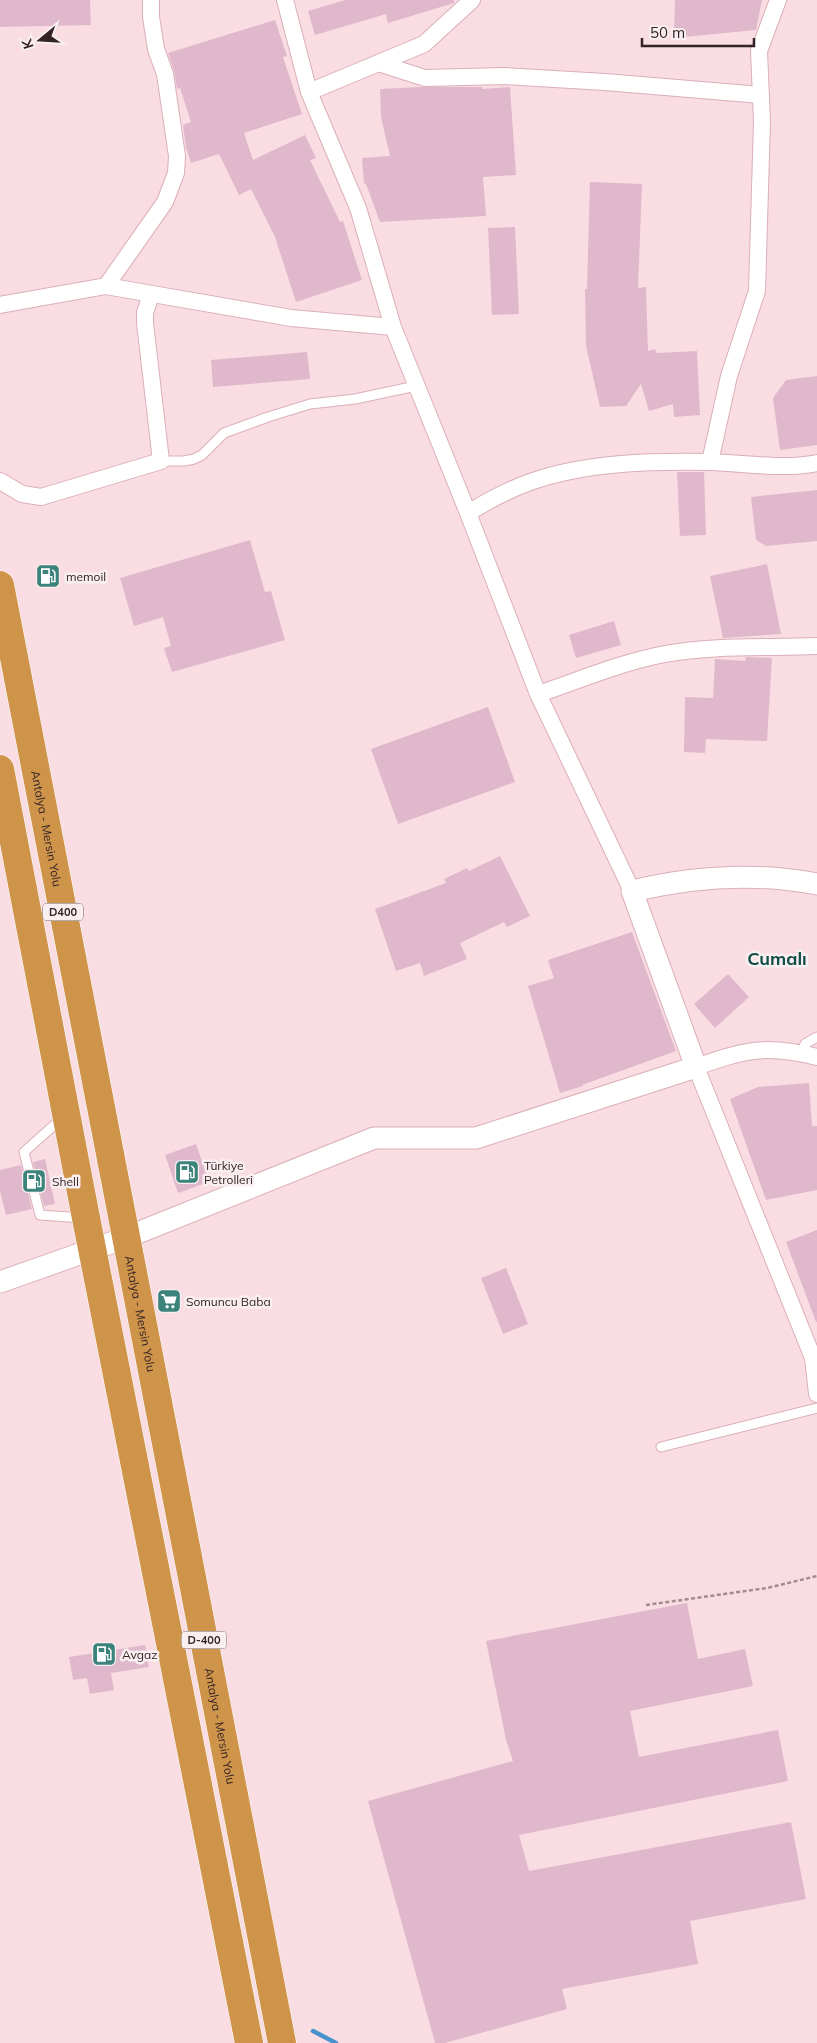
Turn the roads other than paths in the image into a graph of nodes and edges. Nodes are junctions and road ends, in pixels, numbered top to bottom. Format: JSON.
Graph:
{"nodes":[{"id":1,"x":151,"y":0,"type":"edge"},
{"id":2,"x":285,"y":0,"type":"edge"},
{"id":3,"x":472,"y":0,"type":"edge"},
{"id":4,"x":778,"y":0,"type":"edge"},
{"id":5,"x":378,"y":63,"type":"junction"},
{"id":6,"x":309,"y":92,"type":"junction"},
{"id":7,"x":761,"y":95,"type":"junction"},
{"id":8,"x":106,"y":286,"type":"junction"},
{"id":9,"x":151,"y":294,"type":"junction"},
{"id":10,"x":0,"y":304,"type":"edge"},
{"id":11,"x":393,"y":327,"type":"junction"},
{"id":12,"x":416,"y":386,"type":"junction"},
{"id":13,"x":161,"y":461,"type":"junction"},
{"id":14,"x":710,"y":462,"type":"junction"},
{"id":15,"x":817,"y":463,"type":"edge"},
{"id":16,"x":0,"y":481,"type":"edge"},
{"id":17,"x":468,"y":513,"type":"junction"},
{"id":18,"x":0,"y":585,"type":"edge"},
{"id":19,"x":817,"y":646,"type":"edge"},
{"id":20,"x":538,"y":694,"type":"junction"},
{"id":21,"x":0,"y":769,"type":"edge"},
{"id":22,"x":817,"y":884,"type":"edge"},
{"id":23,"x":632,"y":891,"type":"junction"},
{"id":24,"x":817,"y":1037,"type":"edge"},
{"id":25,"x":809,"y":1055,"type":"edge"},
{"id":26,"x":696,"y":1067,"type":"junction"},
{"id":27,"x":66,"y":1115,"type":"junction"},
{"id":28,"x":86,"y":1218,"type":"junction"},
{"id":29,"x":125,"y":1238,"type":"junction"},
{"id":30,"x":92,"y":1249,"type":"junction"},
{"id":31,"x":0,"y":1282,"type":"edge"},
{"id":32,"x":817,"y":1394,"type":"edge"},
{"id":33,"x":817,"y":1408,"type":"edge"},
{"id":34,"x":662,"y":1447,"type":"dead end"},
{"id":35,"x":249,"y":2043,"type":"edge"},
{"id":36,"x":282,"y":2043,"type":"edge"}],
"edges":[{"from":1,"to":8,"type":"street"},
{"from":2,"to":6,"type":"street"},
{"from":3,"to":5,"type":"street"},
{"from":4,"to":7,"type":"street"},
{"from":5,"to":6,"type":"street"},
{"from":5,"to":7,"type":"street"},
{"from":6,"to":11,"type":"street"},
{"from":7,"to":14,"type":"street"},
{"from":8,"to":9,"type":"street"},
{"from":8,"to":10,"type":"street"},
{"from":9,"to":11,"type":"street"},
{"from":9,"to":13,"type":"street"},
{"from":11,"to":12,"type":"street"},
{"from":12,"to":13,"type":"lane"},
{"from":12,"to":17,"type":"street"},
{"from":13,"to":16,"type":"street"},
{"from":14,"to":15,"type":"street"},
{"from":14,"to":17,"type":"street"},
{"from":17,"to":20,"type":"street"},
{"from":18,"to":29,"type":"highway","name":"Antalya - Mersin Yolu","number":"D400"},
{"from":19,"to":20,"type":"street"},
{"from":20,"to":23,"type":"street"},
{"from":21,"to":27,"type":"highway","number":"D400"},
{"from":22,"to":23,"type":"street"},
{"from":23,"to":26,"type":"street"},
{"from":24,"to":25,"type":"lane"},
{"from":25,"to":26,"type":"street"},
{"from":26,"to":29,"type":"street"},
{"from":26,"to":32,"type":"street"},
{"from":27,"to":28,"type":"highway","number":"D400"},
{"from":27,"to":28,"type":"lane"},
{"from":28,"to":30,"type":"highway","number":"D400"},
{"from":29,"to":30,"type":"street"},
{"from":29,"to":36,"type":"highway","name":"Antalya - Mersin Yolu","number":"D-400"},
{"from":30,"to":31,"type":"street"},
{"from":30,"to":35,"type":"highway","number":"D400"},
{"from":33,"to":34,"type":"lane"}]}
